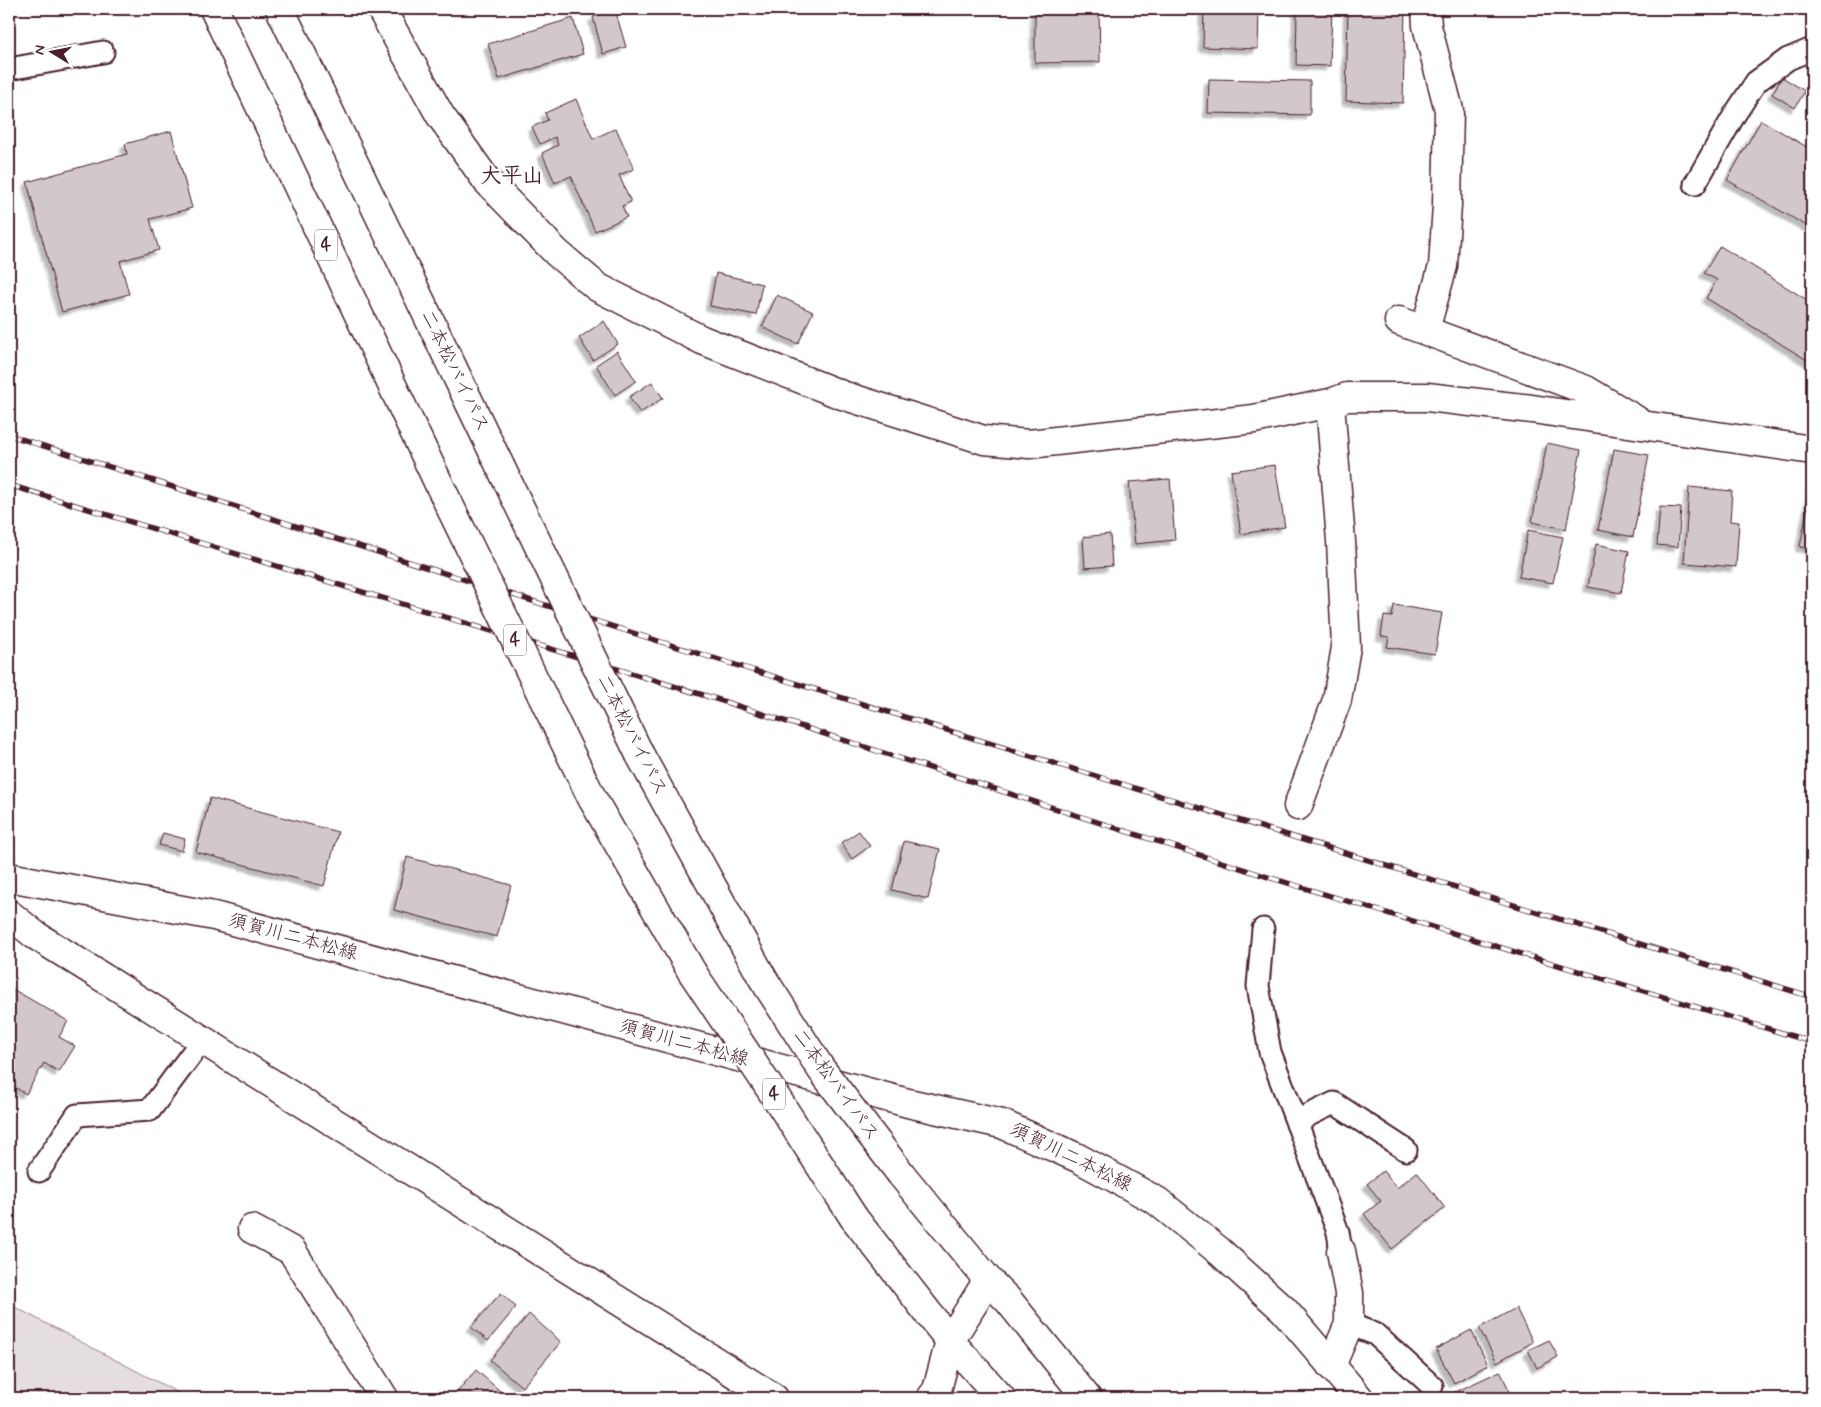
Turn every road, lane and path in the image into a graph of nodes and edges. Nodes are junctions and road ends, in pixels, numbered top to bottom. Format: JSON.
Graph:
{"nodes":[{"id":1,"x":214,"y":9,"type":"edge"},
{"id":2,"x":280,"y":9,"type":"edge"},
{"id":3,"x":381,"y":9,"type":"edge"},
{"id":4,"x":1426,"y":9,"type":"edge"},
{"id":5,"x":1812,"y":49,"type":"edge"},
{"id":6,"x":103,"y":52,"type":"dead end"},
{"id":7,"x":9,"y":69,"type":"edge"},
{"id":8,"x":1695,"y":184,"type":"dead end"},
{"id":9,"x":1399,"y":321,"type":"dead end"},
{"id":10,"x":1425,"y":330,"type":"junction"},
{"id":11,"x":1330,"y":403,"type":"junction"},
{"id":12,"x":1645,"y":426,"type":"junction"},
{"id":13,"x":1812,"y":450,"type":"edge"},
{"id":14,"x":1298,"y":806,"type":"dead end"},
{"id":15,"x":9,"y":877,"type":"edge"},
{"id":16,"x":9,"y":914,"type":"edge"},
{"id":17,"x":1263,"y":929,"type":"dead end"},
{"id":18,"x":202,"y":1040,"type":"junction"},
{"id":19,"x":1298,"y":1124,"type":"junction"},
{"id":20,"x":1406,"y":1150,"type":"dead end"},
{"id":21,"x":39,"y":1171,"type":"dead end"},
{"id":22,"x":252,"y":1229,"type":"dead end"},
{"id":23,"x":1341,"y":1251,"type":"joint"},
{"id":24,"x":988,"y":1280,"type":"junction"},
{"id":25,"x":1349,"y":1324,"type":"junction"},
{"id":26,"x":950,"y":1340,"type":"junction"},
{"id":27,"x":1332,"y":1366,"type":"junction"},
{"id":28,"x":1432,"y":1386,"type":"dead end"},
{"id":29,"x":384,"y":1398,"type":"edge"},
{"id":30,"x":774,"y":1398,"type":"edge"},
{"id":31,"x":931,"y":1398,"type":"edge"},
{"id":32,"x":1001,"y":1398,"type":"edge"},
{"id":33,"x":1087,"y":1398,"type":"edge"},
{"id":34,"x":1360,"y":1398,"type":"edge"}],
"edges":[{"from":1,"to":26,"type":"main road","number":"4","bridge":true},
{"from":2,"to":24,"type":"main road","name":"二本松バイパス","bridge":true},
{"from":3,"to":11,"type":"main road"},
{"from":4,"to":10,"type":"main road"},
{"from":5,"to":8,"type":"lane"},
{"from":6,"to":7,"type":"lane"},
{"from":9,"to":10,"type":"main road"},
{"from":10,"to":12,"type":"main road"},
{"from":11,"to":12,"type":"main road"},
{"from":11,"to":14,"type":"main road"},
{"from":12,"to":13,"type":"main road"},
{"from":15,"to":27,"type":"main road","name":"須賀川二本松線"},
{"from":16,"to":18,"type":"main road"},
{"from":17,"to":19,"type":"lane"},
{"from":18,"to":21,"type":"lane"},
{"from":18,"to":30,"type":"main road"},
{"from":19,"to":20,"type":"lane"},
{"from":19,"to":23,"type":"lane"},
{"from":22,"to":29,"type":"main road"},
{"from":23,"to":25,"type":"main road"},
{"from":24,"to":26,"type":"main road"},
{"from":24,"to":33,"type":"main road","name":"二本松バイパス"},
{"from":25,"to":27,"type":"main road"},
{"from":25,"to":28,"type":"lane"},
{"from":26,"to":31,"type":"main road"},
{"from":26,"to":32,"type":"main road","number":"4"},
{"from":27,"to":34,"type":"main road","name":"須賀川二本松線"}]}
